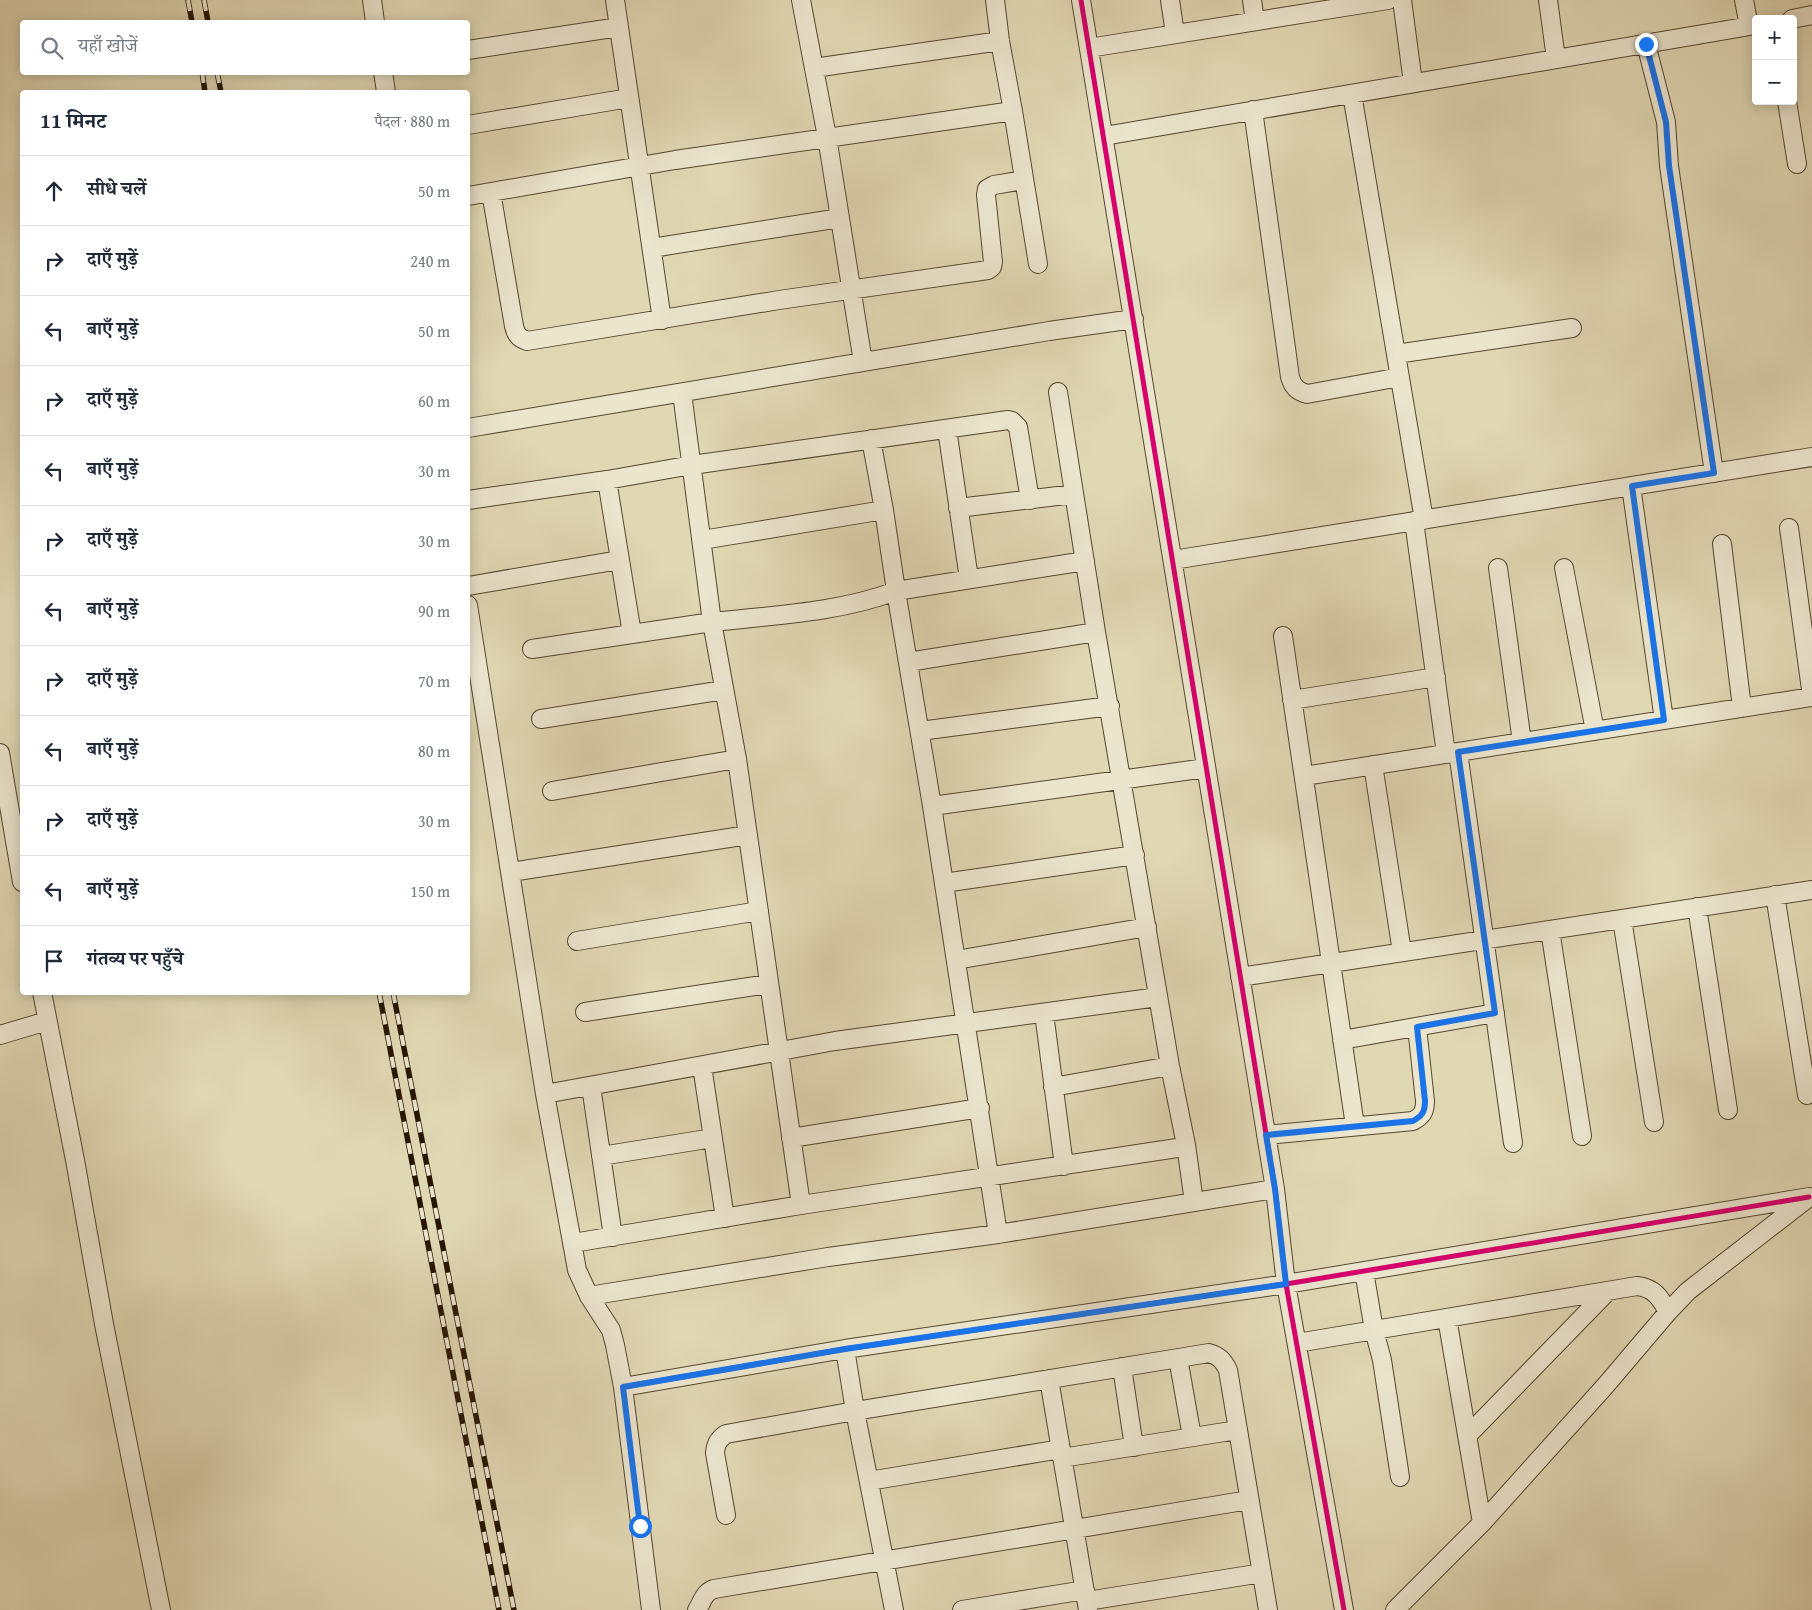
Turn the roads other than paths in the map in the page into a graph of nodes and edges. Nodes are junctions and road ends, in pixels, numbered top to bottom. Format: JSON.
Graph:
{"nodes":[{"id":1,"x":372,"y":0,"type":"edge"},
{"id":2,"x":615,"y":0,"type":"edge"},
{"id":3,"x":801,"y":0,"type":"edge"},
{"id":4,"x":995,"y":0,"type":"edge"},
{"id":5,"x":1082,"y":0,"type":"edge"},
{"id":6,"x":1170,"y":0,"type":"edge"},
{"id":7,"x":1252,"y":0,"type":"edge"},
{"id":8,"x":1388,"y":0,"type":"edge"},
{"id":9,"x":1402,"y":0,"type":"edge"},
{"id":10,"x":1548,"y":0,"type":"edge"},
{"id":11,"x":1744,"y":0,"type":"edge"},
{"id":12,"x":1325,"y":5,"type":"edge"},
{"id":13,"x":1812,"y":15,"type":"edge"},
{"id":14,"x":1797,"y":18,"type":"edge"},
{"id":15,"x":375,"y":20,"type":"edge"},
{"id":16,"x":1255,"y":21,"type":"junction"},
{"id":17,"x":1752,"y":25,"type":"edge"},
{"id":18,"x":619,"y":27,"type":"junction"},
{"id":19,"x":1176,"y":34,"type":"junction"},
{"id":20,"x":1000,"y":41,"type":"junction"},
{"id":21,"x":1646,"y":44,"type":"junction"},
{"id":22,"x":1090,"y":48,"type":"junction"},
{"id":23,"x":470,"y":50,"type":"edge"},
{"id":24,"x":1556,"y":59,"type":"junction"},
{"id":25,"x":814,"y":68,"type":"junction"},
{"id":26,"x":383,"y":75,"type":"edge"},
{"id":27,"x":1413,"y":83,"type":"junction"},
{"id":28,"x":386,"y":90,"type":"edge"},
{"id":29,"x":1352,"y":94,"type":"junction"},
{"id":30,"x":629,"y":98,"type":"junction"},
{"id":31,"x":1788,"y":105,"type":"edge"},
{"id":32,"x":1253,"y":110,"type":"junction"},
{"id":33,"x":1013,"y":111,"type":"junction"},
{"id":34,"x":470,"y":125,"type":"edge"},
{"id":35,"x":1104,"y":136,"type":"junction"},
{"id":36,"x":827,"y":137,"type":"junction"},
{"id":37,"x":1797,"y":164,"type":"dead end"},
{"id":38,"x":640,"y":167,"type":"junction"},
{"id":39,"x":1024,"y":180,"type":"junction"},
{"id":40,"x":492,"y":192,"type":"junction"},
{"id":41,"x":470,"y":196,"type":"edge"},
{"id":42,"x":840,"y":218,"type":"junction"},
{"id":43,"x":652,"y":248,"type":"junction"},
{"id":44,"x":1038,"y":264,"type":"dead end"},
{"id":45,"x":851,"y":290,"type":"junction"},
{"id":46,"x":1134,"y":319,"type":"junction"},
{"id":47,"x":662,"y":320,"type":"junction"},
{"id":48,"x":1572,"y":328,"type":"dead end"},
{"id":49,"x":1396,"y":354,"type":"junction"},
{"id":50,"x":863,"y":362,"type":"junction"},
{"id":51,"x":1400,"y":377,"type":"junction"},
{"id":52,"x":1058,"y":392,"type":"dead end"},
{"id":53,"x":682,"y":393,"type":"junction"},
{"id":54,"x":470,"y":428,"type":"edge"},
{"id":55,"x":947,"y":429,"type":"junction"},
{"id":56,"x":870,"y":439,"type":"junction"},
{"id":57,"x":1812,"y":457,"type":"edge"},
{"id":58,"x":692,"y":465,"type":"junction"},
{"id":59,"x":1714,"y":473,"type":"junction"},
{"id":60,"x":607,"y":480,"type":"junction"},
{"id":61,"x":1632,"y":486,"type":"junction"},
{"id":62,"x":1074,"y":494,"type":"junction"},
{"id":63,"x":470,"y":500,"type":"edge"},
{"id":64,"x":1030,"y":500,"type":"junction"},
{"id":65,"x":958,"y":508,"type":"junction"},
{"id":66,"x":884,"y":510,"type":"junction"},
{"id":67,"x":1419,"y":520,"type":"junction"},
{"id":68,"x":1789,"y":528,"type":"dead end"},
{"id":69,"x":702,"y":540,"type":"junction"},
{"id":70,"x":1722,"y":544,"type":"dead end"},
{"id":71,"x":619,"y":560,"type":"junction"},
{"id":72,"x":1173,"y":560,"type":"junction"},
{"id":73,"x":1085,"y":561,"type":"junction"},
{"id":74,"x":1498,"y":568,"type":"dead end"},
{"id":75,"x":1564,"y":568,"type":"dead end"},
{"id":76,"x":968,"y":579,"type":"junction"},
{"id":77,"x":470,"y":586,"type":"edge"},
{"id":78,"x":896,"y":591,"type":"junction"},
{"id":79,"x":470,"y":617,"type":"edge"},
{"id":80,"x":712,"y":622,"type":"junction"},
{"id":81,"x":1096,"y":632,"type":"junction"},
{"id":82,"x":632,"y":634,"type":"junction"},
{"id":83,"x":1283,"y":636,"type":"dead end"},
{"id":84,"x":532,"y":649,"type":"dead end"},
{"id":85,"x":908,"y":662,"type":"junction"},
{"id":86,"x":1436,"y":677,"type":"junction"},
{"id":87,"x":724,"y":690,"type":"junction"},
{"id":88,"x":1812,"y":697,"type":"edge"},
{"id":89,"x":1292,"y":700,"type":"junction"},
{"id":90,"x":1110,"y":706,"type":"junction"},
{"id":91,"x":1742,"y":708,"type":"junction"},
{"id":92,"x":541,"y":719,"type":"dead end"},
{"id":93,"x":1664,"y":720,"type":"junction"},
{"id":94,"x":920,"y":731,"type":"junction"},
{"id":95,"x":1595,"y":731,"type":"junction"},
{"id":96,"x":1522,"y":742,"type":"junction"},
{"id":97,"x":0,"y":753,"type":"edge"},
{"id":98,"x":1452,"y":753,"type":"junction"},
{"id":99,"x":737,"y":759,"type":"junction"},
{"id":100,"x":1373,"y":765,"type":"junction"},
{"id":101,"x":1206,"y":768,"type":"junction"},
{"id":102,"x":1304,"y":776,"type":"junction"},
{"id":103,"x":1122,"y":780,"type":"junction"},
{"id":104,"x":552,"y":792,"type":"dead end"},
{"id":105,"x":932,"y":806,"type":"junction"},
{"id":106,"x":748,"y":835,"type":"junction"},
{"id":107,"x":1135,"y":855,"type":"junction"},
{"id":108,"x":20,"y":870,"type":"edge"},
{"id":109,"x":511,"y":872,"type":"junction"},
{"id":110,"x":944,"y":883,"type":"junction"},
{"id":111,"x":1812,"y":890,"type":"edge"},
{"id":112,"x":1775,"y":895,"type":"junction"},
{"id":113,"x":1697,"y":907,"type":"junction"},
{"id":114,"x":759,"y":911,"type":"junction"},
{"id":115,"x":1622,"y":919,"type":"junction"},
{"id":116,"x":1147,"y":926,"type":"junction"},
{"id":117,"x":1550,"y":930,"type":"junction"},
{"id":118,"x":1485,"y":940,"type":"junction"},
{"id":119,"x":577,"y":941,"type":"dead end"},
{"id":120,"x":1402,"y":952,"type":"junction"},
{"id":121,"x":956,"y":960,"type":"junction"},
{"id":122,"x":1331,"y":963,"type":"junction"},
{"id":123,"x":1240,"y":977,"type":"junction"},
{"id":124,"x":768,"y":984,"type":"junction"},
{"id":125,"x":43,"y":995,"type":"edge"},
{"id":126,"x":1158,"y":997,"type":"junction"},
{"id":127,"x":585,"y":1012,"type":"dead end"},
{"id":128,"x":1044,"y":1013,"type":"junction"},
{"id":129,"x":1495,"y":1013,"type":"junction"},
{"id":130,"x":47,"y":1021,"type":"junction"},
{"id":131,"x":966,"y":1024,"type":"junction"},
{"id":132,"x":1417,"y":1027,"type":"junction"},
{"id":133,"x":0,"y":1035,"type":"edge"},
{"id":134,"x":1342,"y":1040,"type":"junction"},
{"id":135,"x":778,"y":1053,"type":"junction"},
{"id":136,"x":702,"y":1066,"type":"junction"},
{"id":137,"x":1170,"y":1066,"type":"junction"},
{"id":138,"x":591,"y":1086,"type":"junction"},
{"id":139,"x":1053,"y":1087,"type":"junction"},
{"id":140,"x":545,"y":1094,"type":"junction"},
{"id":141,"x":1807,"y":1095,"type":"dead end"},
{"id":142,"x":980,"y":1108,"type":"junction"},
{"id":143,"x":1728,"y":1110,"type":"dead end"},
{"id":144,"x":1654,"y":1122,"type":"dead end"},
{"id":145,"x":1355,"y":1126,"type":"junction"},
{"id":146,"x":1266,"y":1135,"type":"junction"},
{"id":147,"x":1582,"y":1136,"type":"dead end"},
{"id":148,"x":713,"y":1138,"type":"junction"},
{"id":149,"x":790,"y":1138,"type":"junction"},
{"id":150,"x":1513,"y":1143,"type":"dead end"},
{"id":151,"x":1186,"y":1145,"type":"junction"},
{"id":152,"x":602,"y":1156,"type":"junction"},
{"id":153,"x":1064,"y":1166,"type":"junction"},
{"id":154,"x":990,"y":1176,"type":"junction"},
{"id":155,"x":1275,"y":1189,"type":"junction"},
{"id":156,"x":1811,"y":1195,"type":"edge"},
{"id":157,"x":1194,"y":1202,"type":"junction"},
{"id":158,"x":801,"y":1206,"type":"junction"},
{"id":159,"x":725,"y":1218,"type":"junction"},
{"id":160,"x":998,"y":1234,"type":"junction"},
{"id":161,"x":613,"y":1237,"type":"junction"},
{"id":162,"x":573,"y":1243,"type":"junction"},
{"id":163,"x":1364,"y":1271,"type":"junction"},
{"id":164,"x":1286,"y":1284,"type":"junction"},
{"id":165,"x":1608,"y":1291,"type":"junction"},
{"id":166,"x":589,"y":1296,"type":"junction"},
{"id":167,"x":1668,"y":1312,"type":"junction"},
{"id":168,"x":1446,"y":1318,"type":"junction"},
{"id":169,"x":1374,"y":1330,"type":"junction"},
{"id":170,"x":1296,"y":1343,"type":"junction"},
{"id":171,"x":845,"y":1349,"type":"junction"},
{"id":172,"x":1178,"y":1358,"type":"junction"},
{"id":173,"x":1122,"y":1368,"type":"junction"},
{"id":174,"x":1049,"y":1379,"type":"junction"},
{"id":175,"x":623,"y":1387,"type":"junction"},
{"id":176,"x":856,"y":1411,"type":"junction"},
{"id":177,"x":1237,"y":1430,"type":"junction"},
{"id":178,"x":1467,"y":1436,"type":"junction"},
{"id":179,"x":1192,"y":1437,"type":"junction"},
{"id":180,"x":1134,"y":1447,"type":"junction"},
{"id":181,"x":1061,"y":1454,"type":"junction"},
{"id":182,"x":1400,"y":1477,"type":"dead end"},
{"id":183,"x":869,"y":1481,"type":"junction"},
{"id":184,"x":1249,"y":1500,"type":"junction"},
{"id":185,"x":726,"y":1515,"type":"dead end"},
{"id":186,"x":1482,"y":1523,"type":"junction"},
{"id":187,"x":1074,"y":1529,"type":"junction"},
{"id":188,"x":884,"y":1561,"type":"junction"},
{"id":189,"x":1262,"y":1574,"type":"junction"},
{"id":190,"x":1087,"y":1600,"type":"edge"},
{"id":191,"x":161,"y":1610,"type":"edge"},
{"id":192,"x":651,"y":1610,"type":"edge"},
{"id":193,"x":697,"y":1610,"type":"edge"},
{"id":194,"x":894,"y":1610,"type":"edge"},
{"id":195,"x":962,"y":1610,"type":"edge"},
{"id":196,"x":1268,"y":1610,"type":"edge"},
{"id":197,"x":1344,"y":1610,"type":"edge"},
{"id":198,"x":1394,"y":1610,"type":"edge"}],
"edges":[{"from":1,"to":15,"type":"street"},
{"from":2,"to":18,"type":"street"},
{"from":3,"to":25,"type":"street"},
{"from":4,"to":20,"type":"street"},
{"from":5,"to":22,"type":"street"},
{"from":6,"to":19,"type":"street"},
{"from":7,"to":16,"type":"street"},
{"from":8,"to":12,"type":"street"},
{"from":9,"to":27,"type":"street"},
{"from":10,"to":24,"type":"street"},
{"from":11,"to":17,"type":"street"},
{"from":12,"to":16,"type":"street"},
{"from":13,"to":14,"type":"street"},
{"from":16,"to":19,"type":"street"},
{"from":17,"to":21,"type":"street"},
{"from":18,"to":23,"type":"street"},
{"from":18,"to":30,"type":"street"},
{"from":19,"to":22,"type":"street"},
{"from":20,"to":25,"type":"street"},
{"from":20,"to":33,"type":"street"},
{"from":21,"to":24,"type":"street"},
{"from":21,"to":59,"type":"street"},
{"from":22,"to":35,"type":"street"},
{"from":24,"to":27,"type":"street"},
{"from":25,"to":36,"type":"street"},
{"from":26,"to":28,"type":"street"},
{"from":27,"to":29,"type":"street"},
{"from":29,"to":32,"type":"street"},
{"from":29,"to":49,"type":"street"},
{"from":30,"to":34,"type":"street"},
{"from":30,"to":38,"type":"street"},
{"from":31,"to":37,"type":"street"},
{"from":32,"to":35,"type":"street"},
{"from":32,"to":51,"type":"street"},
{"from":33,"to":36,"type":"street"},
{"from":33,"to":39,"type":"street"},
{"from":35,"to":46,"type":"street"},
{"from":36,"to":38,"type":"street"},
{"from":36,"to":42,"type":"street"},
{"from":38,"to":40,"type":"street"},
{"from":38,"to":43,"type":"street"},
{"from":39,"to":44,"type":"street"},
{"from":39,"to":45,"type":"street"},
{"from":40,"to":41,"type":"street"},
{"from":40,"to":47,"type":"street"},
{"from":42,"to":43,"type":"street"},
{"from":42,"to":45,"type":"street"},
{"from":43,"to":47,"type":"street"},
{"from":45,"to":47,"type":"street"},
{"from":45,"to":50,"type":"street"},
{"from":46,"to":50,"type":"street"},
{"from":46,"to":72,"type":"street"},
{"from":48,"to":49,"type":"street"},
{"from":49,"to":51,"type":"street"},
{"from":50,"to":53,"type":"street"},
{"from":51,"to":67,"type":"street"},
{"from":52,"to":62,"type":"street"},
{"from":53,"to":54,"type":"street"},
{"from":53,"to":58,"type":"street"},
{"from":55,"to":56,"type":"street"},
{"from":55,"to":64,"type":"street"},
{"from":55,"to":65,"type":"street"},
{"from":56,"to":58,"type":"street"},
{"from":56,"to":66,"type":"street"},
{"from":57,"to":59,"type":"street"},
{"from":58,"to":60,"type":"street"},
{"from":58,"to":69,"type":"street"},
{"from":59,"to":61,"type":"street"},
{"from":60,"to":63,"type":"street"},
{"from":60,"to":71,"type":"street"},
{"from":61,"to":67,"type":"street"},
{"from":61,"to":93,"type":"street"},
{"from":62,"to":64,"type":"street"},
{"from":62,"to":73,"type":"street"},
{"from":64,"to":65,"type":"street"},
{"from":65,"to":76,"type":"street"},
{"from":66,"to":69,"type":"street"},
{"from":66,"to":78,"type":"street"},
{"from":67,"to":72,"type":"street"},
{"from":67,"to":86,"type":"street"},
{"from":68,"to":88,"type":"street"},
{"from":69,"to":80,"type":"street"},
{"from":70,"to":91,"type":"street"},
{"from":71,"to":77,"type":"street"},
{"from":71,"to":82,"type":"street"},
{"from":72,"to":101,"type":"street"},
{"from":73,"to":76,"type":"street"},
{"from":73,"to":81,"type":"street"},
{"from":74,"to":96,"type":"street"},
{"from":75,"to":95,"type":"street"},
{"from":76,"to":78,"type":"street"},
{"from":78,"to":80,"type":"street"},
{"from":78,"to":85,"type":"street"},
{"from":79,"to":109,"type":"street"},
{"from":80,"to":82,"type":"street"},
{"from":80,"to":87,"type":"street"},
{"from":81,"to":85,"type":"street"},
{"from":81,"to":90,"type":"street"},
{"from":82,"to":84,"type":"street"},
{"from":83,"to":89,"type":"street"},
{"from":85,"to":94,"type":"street"},
{"from":86,"to":89,"type":"street"},
{"from":86,"to":98,"type":"street"},
{"from":87,"to":92,"type":"street"},
{"from":87,"to":99,"type":"street"},
{"from":88,"to":91,"type":"street"},
{"from":89,"to":102,"type":"street"},
{"from":90,"to":94,"type":"street"},
{"from":90,"to":103,"type":"street"},
{"from":91,"to":93,"type":"street"},
{"from":93,"to":95,"type":"street"},
{"from":94,"to":105,"type":"street"},
{"from":95,"to":96,"type":"street"},
{"from":96,"to":98,"type":"street"},
{"from":97,"to":108,"type":"street"},
{"from":98,"to":100,"type":"street"},
{"from":98,"to":118,"type":"street"},
{"from":99,"to":104,"type":"street"},
{"from":99,"to":106,"type":"street"},
{"from":100,"to":102,"type":"street"},
{"from":100,"to":120,"type":"street"},
{"from":101,"to":103,"type":"street"},
{"from":101,"to":123,"type":"street"},
{"from":102,"to":122,"type":"street"},
{"from":103,"to":105,"type":"street"},
{"from":103,"to":107,"type":"street"},
{"from":105,"to":110,"type":"street"},
{"from":106,"to":109,"type":"street"},
{"from":106,"to":114,"type":"street"},
{"from":107,"to":110,"type":"street"},
{"from":107,"to":116,"type":"street"},
{"from":109,"to":140,"type":"street"},
{"from":110,"to":121,"type":"street"},
{"from":111,"to":112,"type":"street"},
{"from":112,"to":113,"type":"street"},
{"from":112,"to":141,"type":"street"},
{"from":113,"to":115,"type":"street"},
{"from":113,"to":143,"type":"street"},
{"from":114,"to":119,"type":"street"},
{"from":114,"to":124,"type":"street"},
{"from":115,"to":117,"type":"street"},
{"from":115,"to":144,"type":"street"},
{"from":116,"to":121,"type":"street"},
{"from":116,"to":126,"type":"street"},
{"from":117,"to":118,"type":"street"},
{"from":117,"to":147,"type":"street"},
{"from":118,"to":120,"type":"street"},
{"from":118,"to":129,"type":"street"},
{"from":120,"to":122,"type":"street"},
{"from":121,"to":131,"type":"street"},
{"from":122,"to":123,"type":"street"},
{"from":122,"to":134,"type":"street"},
{"from":123,"to":146,"type":"street"},
{"from":124,"to":127,"type":"street"},
{"from":124,"to":135,"type":"street"},
{"from":125,"to":130,"type":"street"},
{"from":126,"to":128,"type":"street"},
{"from":126,"to":137,"type":"street"},
{"from":128,"to":131,"type":"street"},
{"from":128,"to":139,"type":"street"},
{"from":129,"to":132,"type":"street"},
{"from":129,"to":150,"type":"street"},
{"from":130,"to":133,"type":"street"},
{"from":130,"to":191,"type":"street"},
{"from":131,"to":135,"type":"street"},
{"from":131,"to":142,"type":"street"},
{"from":132,"to":134,"type":"street"},
{"from":132,"to":145,"type":"street"},
{"from":134,"to":145,"type":"street"},
{"from":135,"to":136,"type":"street"},
{"from":135,"to":149,"type":"street"},
{"from":136,"to":138,"type":"street"},
{"from":136,"to":148,"type":"street"},
{"from":137,"to":139,"type":"street"},
{"from":137,"to":151,"type":"street"},
{"from":138,"to":140,"type":"street"},
{"from":138,"to":152,"type":"street"},
{"from":139,"to":153,"type":"street"},
{"from":140,"to":162,"type":"street"},
{"from":142,"to":149,"type":"street"},
{"from":142,"to":154,"type":"street"},
{"from":145,"to":146,"type":"street"},
{"from":146,"to":155,"type":"street"},
{"from":148,"to":152,"type":"street"},
{"from":148,"to":159,"type":"street"},
{"from":149,"to":158,"type":"street"},
{"from":151,"to":153,"type":"street"},
{"from":151,"to":157,"type":"street"},
{"from":152,"to":161,"type":"street"},
{"from":153,"to":154,"type":"street"},
{"from":154,"to":158,"type":"street"},
{"from":154,"to":160,"type":"street"},
{"from":155,"to":157,"type":"street"},
{"from":155,"to":164,"type":"street"},
{"from":156,"to":163,"type":"street"},
{"from":156,"to":167,"type":"street"},
{"from":157,"to":160,"type":"street"},
{"from":158,"to":159,"type":"street"},
{"from":159,"to":161,"type":"street"},
{"from":160,"to":166,"type":"street"},
{"from":161,"to":162,"type":"street"},
{"from":162,"to":166,"type":"street"},
{"from":163,"to":164,"type":"street"},
{"from":163,"to":169,"type":"street"},
{"from":164,"to":170,"type":"street"},
{"from":164,"to":171,"type":"street"},
{"from":165,"to":167,"type":"street"},
{"from":165,"to":168,"type":"street"},
{"from":165,"to":178,"type":"street"},
{"from":166,"to":175,"type":"street"},
{"from":167,"to":186,"type":"street"},
{"from":168,"to":169,"type":"street"},
{"from":168,"to":178,"type":"street"},
{"from":169,"to":170,"type":"street"},
{"from":169,"to":182,"type":"street"},
{"from":170,"to":197,"type":"street"},
{"from":171,"to":175,"type":"street"},
{"from":171,"to":176,"type":"street"},
{"from":172,"to":173,"type":"street"},
{"from":172,"to":177,"type":"street"},
{"from":172,"to":179,"type":"street"},
{"from":173,"to":174,"type":"street"},
{"from":173,"to":180,"type":"street"},
{"from":174,"to":176,"type":"street"},
{"from":174,"to":181,"type":"street"},
{"from":175,"to":192,"type":"street"},
{"from":176,"to":183,"type":"street"},
{"from":176,"to":185,"type":"street"},
{"from":177,"to":179,"type":"street"},
{"from":177,"to":184,"type":"street"},
{"from":178,"to":186,"type":"street"},
{"from":179,"to":180,"type":"street"},
{"from":180,"to":181,"type":"street"},
{"from":181,"to":183,"type":"street"},
{"from":181,"to":187,"type":"street"},
{"from":183,"to":188,"type":"street"},
{"from":184,"to":187,"type":"street"},
{"from":184,"to":189,"type":"street"},
{"from":186,"to":198,"type":"street"},
{"from":187,"to":188,"type":"street"},
{"from":187,"to":190,"type":"street"},
{"from":188,"to":193,"type":"street"},
{"from":188,"to":194,"type":"street"},
{"from":189,"to":190,"type":"street"},
{"from":189,"to":196,"type":"street"},
{"from":190,"to":195,"type":"street"}]}
